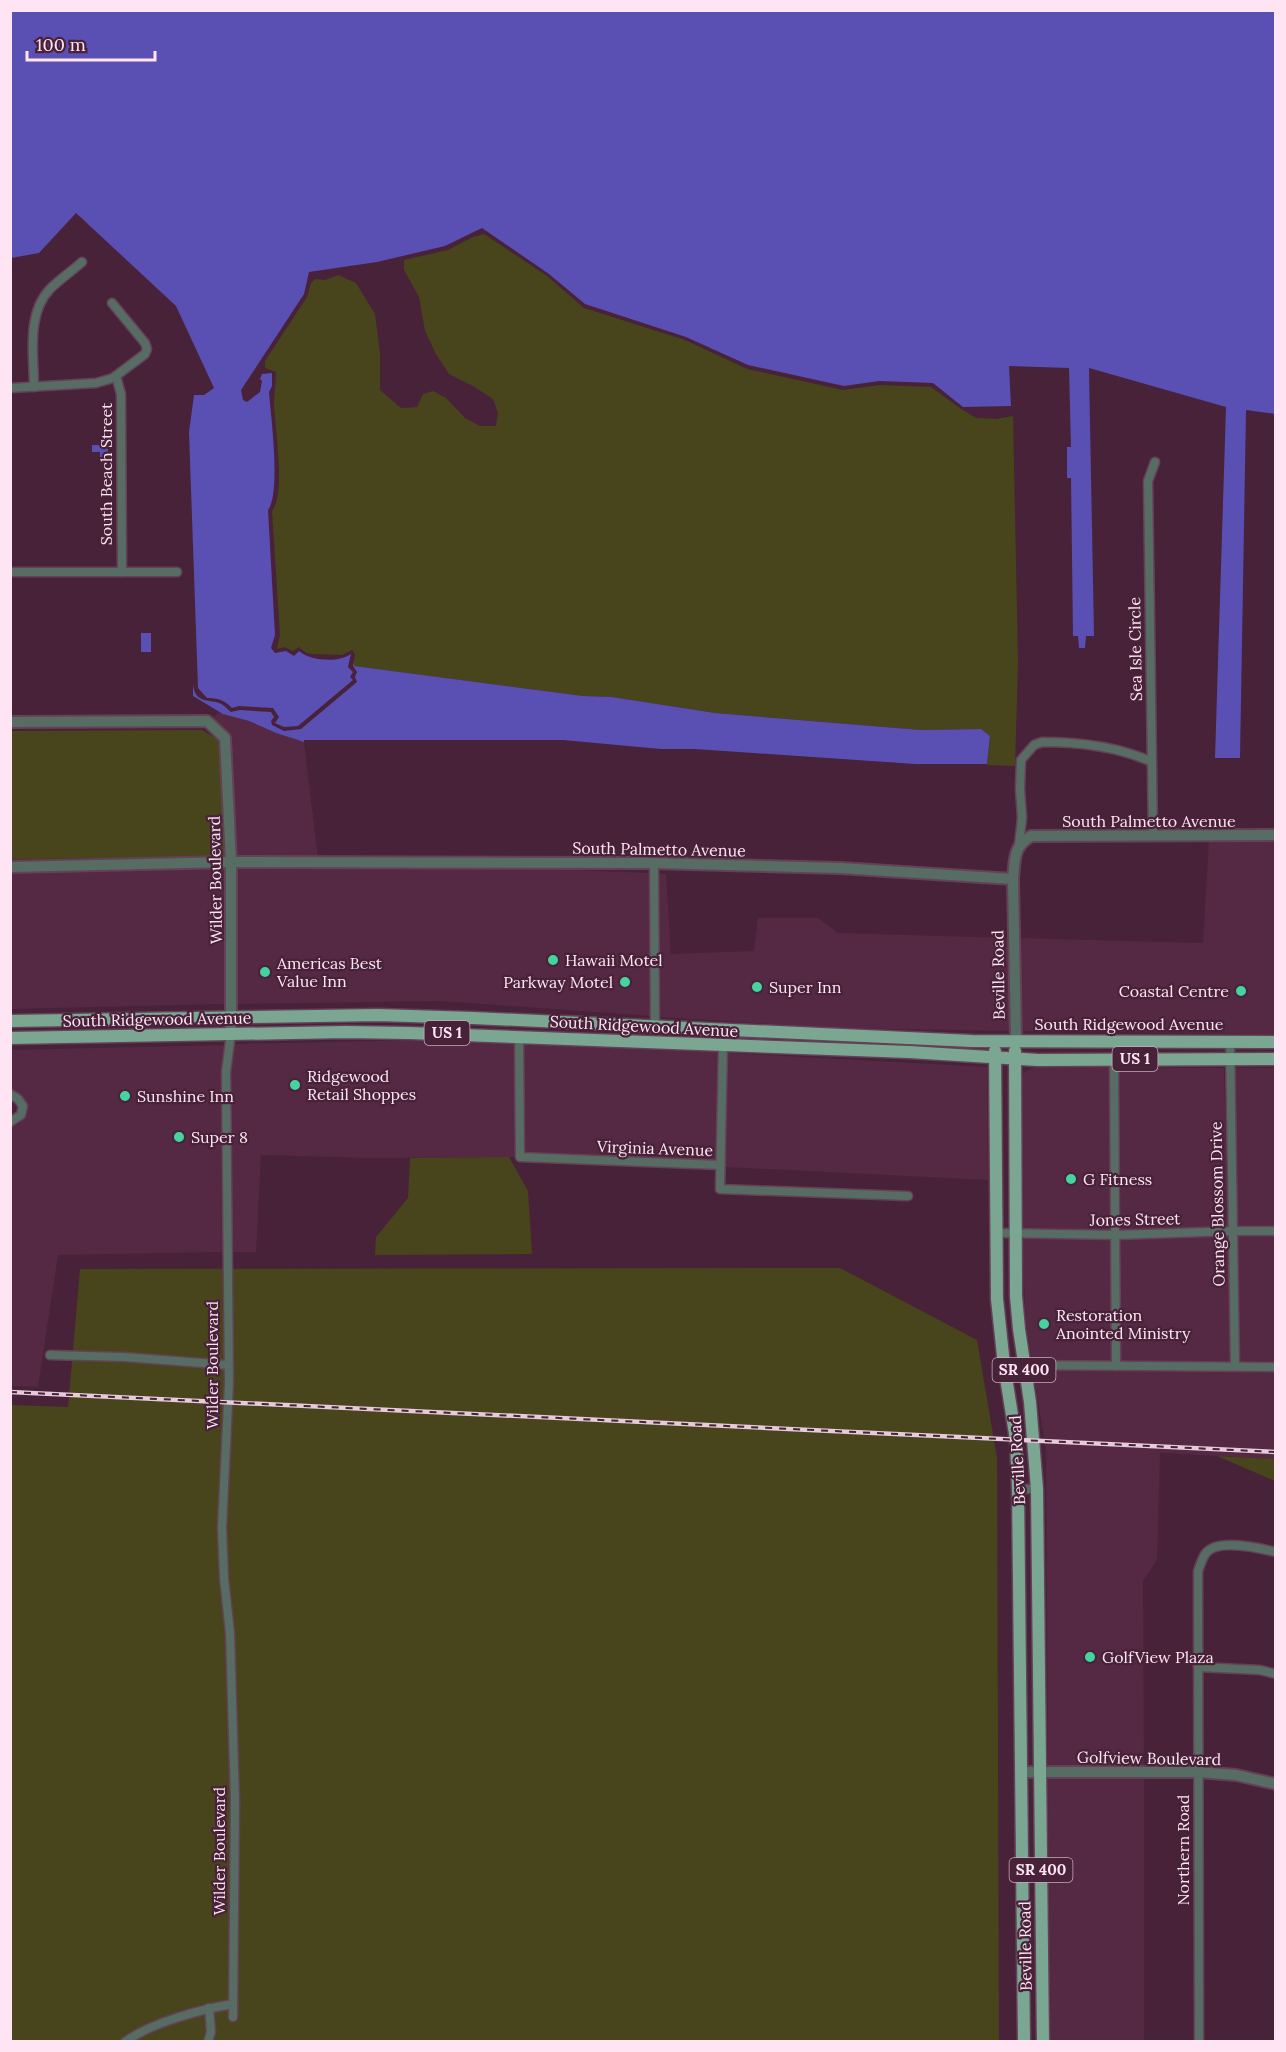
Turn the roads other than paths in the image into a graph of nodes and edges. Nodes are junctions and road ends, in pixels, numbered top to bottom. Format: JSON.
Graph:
{"nodes":[{"id":1,"x":82,"y":262,"type":"dead end"},
{"id":2,"x":112,"y":303,"type":"dead end"},
{"id":3,"x":116,"y":376,"type":"junction"},
{"id":4,"x":34,"y":387,"type":"junction"},
{"id":5,"x":10,"y":388,"type":"edge"},
{"id":6,"x":1155,"y":462,"type":"dead end"},
{"id":7,"x":10,"y":572,"type":"edge"},
{"id":8,"x":122,"y":572,"type":"junction"},
{"id":9,"x":177,"y":572,"type":"dead end"},
{"id":10,"x":10,"y":722,"type":"edge"},
{"id":11,"x":1152,"y":762,"type":"junction"},
{"id":12,"x":1275,"y":835,"type":"edge"},
{"id":13,"x":1152,"y":836,"type":"junction"},
{"id":14,"x":1019,"y":845,"type":"junction"},
{"id":15,"x":231,"y":862,"type":"junction"},
{"id":16,"x":654,"y":863,"type":"junction"},
{"id":17,"x":10,"y":867,"type":"edge"},
{"id":18,"x":1014,"y":879,"type":"junction"},
{"id":19,"x":231,"y":1017,"type":"junction"},
{"id":20,"x":10,"y":1021,"type":"edge"},
{"id":21,"x":554,"y":1022,"type":"junction"},
{"id":22,"x":656,"y":1026,"type":"junction"},
{"id":23,"x":770,"y":1032,"type":"junction"},
{"id":24,"x":231,"y":1034,"type":"junction"},
{"id":25,"x":519,"y":1036,"type":"junction"},
{"id":26,"x":10,"y":1038,"type":"edge"},
{"id":27,"x":996,"y":1040,"type":"junction"},
{"id":28,"x":1016,"y":1040,"type":"junction"},
{"id":29,"x":1230,"y":1042,"type":"junction"},
{"id":30,"x":1275,"y":1042,"type":"edge"},
{"id":31,"x":729,"y":1046,"type":"junction"},
{"id":32,"x":994,"y":1056,"type":"junction"},
{"id":33,"x":1015,"y":1058,"type":"junction"},
{"id":34,"x":1114,"y":1059,"type":"junction"},
{"id":35,"x":1275,"y":1059,"type":"edge"},
{"id":36,"x":1229,"y":1060,"type":"junction"},
{"id":37,"x":10,"y":1094,"type":"edge"},
{"id":38,"x":10,"y":1122,"type":"edge"},
{"id":39,"x":720,"y":1165,"type":"junction"},
{"id":40,"x":908,"y":1196,"type":"dead end"},
{"id":41,"x":1233,"y":1231,"type":"junction"},
{"id":42,"x":1275,"y":1231,"type":"edge"},
{"id":43,"x":996,"y":1233,"type":"junction"},
{"id":44,"x":1016,"y":1233,"type":"junction"},
{"id":45,"x":1116,"y":1235,"type":"junction"},
{"id":46,"x":50,"y":1355,"type":"dead end"},
{"id":47,"x":228,"y":1365,"type":"junction"},
{"id":48,"x":1004,"y":1365,"type":"junction"},
{"id":49,"x":1023,"y":1365,"type":"junction"},
{"id":50,"x":1235,"y":1365,"type":"junction"},
{"id":51,"x":1116,"y":1366,"type":"junction"},
{"id":52,"x":1275,"y":1367,"type":"edge"},
{"id":53,"x":1018,"y":1489,"type":"junction"},
{"id":54,"x":1037,"y":1489,"type":"junction"},
{"id":55,"x":1275,"y":1552,"type":"edge"},
{"id":56,"x":1198,"y":1667,"type":"junction"},
{"id":57,"x":1275,"y":1674,"type":"edge"},
{"id":58,"x":1021,"y":1772,"type":"junction"},
{"id":59,"x":1040,"y":1772,"type":"junction"},
{"id":60,"x":1198,"y":1772,"type":"junction"},
{"id":61,"x":1275,"y":1784,"type":"edge"},
{"id":62,"x":1042,"y":1971,"type":"junction"},
{"id":63,"x":1023,"y":1972,"type":"junction"},
{"id":64,"x":233,"y":2004,"type":"junction"},
{"id":65,"x":209,"y":2008,"type":"junction"},
{"id":66,"x":233,"y":2017,"type":"dead end"},
{"id":67,"x":126,"y":2042,"type":"edge"},
{"id":68,"x":208,"y":2042,"type":"edge"},
{"id":69,"x":1024,"y":2042,"type":"edge"},
{"id":70,"x":1043,"y":2042,"type":"edge"},
{"id":71,"x":1199,"y":2042,"type":"edge"}],
"edges":[{"from":1,"to":4,"type":"street"},
{"from":2,"to":3,"type":"street","name":"South Beach Street"},
{"from":3,"to":4,"type":"street","name":"South Beach Street"},
{"from":3,"to":8,"type":"street","name":"South Beach Street"},
{"from":4,"to":5,"type":"street","name":"South Beach Street"},
{"from":6,"to":11,"type":"street","name":"Sea Isle Circle"},
{"from":7,"to":8,"type":"street"},
{"from":8,"to":9,"type":"street"},
{"from":10,"to":15,"type":"street","name":"Wilder Boulevard"},
{"from":11,"to":13,"type":"street","name":"Sea Isle Circle"},
{"from":11,"to":14,"type":"street"},
{"from":12,"to":13,"type":"street","name":"South Palmetto Avenue"},
{"from":13,"to":14,"type":"street","name":"South Palmetto Avenue"},
{"from":14,"to":18,"type":"street"},
{"from":15,"to":16,"type":"street","name":"South Palmetto Avenue"},
{"from":15,"to":17,"type":"street","name":"South Palmetto Avenue"},
{"from":15,"to":19,"type":"street","name":"Wilder Boulevard"},
{"from":16,"to":18,"type":"street","name":"South Palmetto Avenue"},
{"from":16,"to":22,"type":"street"},
{"from":18,"to":28,"type":"street","name":"Beville Road"},
{"from":19,"to":20,"type":"main road","name":"South Ridgewood Avenue","number":"US 1"},
{"from":19,"to":21,"type":"main road","name":"South Ridgewood Avenue","number":"US 1"},
{"from":19,"to":24,"type":"street","name":"Wilder Boulevard"},
{"from":21,"to":22,"type":"main road","name":"South Ridgewood Avenue","number":"US 1"},
{"from":21,"to":25,"type":"main road"},
{"from":22,"to":23,"type":"main road","name":"South Ridgewood Avenue","number":"US 1"},
{"from":23,"to":27,"type":"main road","name":"South Ridgewood Avenue","number":"US 1"},
{"from":23,"to":31,"type":"main road"},
{"from":24,"to":25,"type":"main road","name":"South Ridgewood Avenue","number":"US 1"},
{"from":24,"to":26,"type":"main road","name":"South Ridgewood Avenue","number":"US 1"},
{"from":24,"to":47,"type":"street","name":"Wilder Boulevard"},
{"from":25,"to":31,"type":"main road","name":"South Ridgewood Avenue","number":"US 1"},
{"from":25,"to":39,"type":"street","name":"Virginia Avenue"},
{"from":27,"to":28,"type":"main road","name":"South Ridgewood Avenue","number":"US 1"},
{"from":27,"to":32,"type":"main road","name":"Beville Road","number":"SR 400"},
{"from":28,"to":29,"type":"main road","name":"South Ridgewood Avenue","number":"US 1"},
{"from":28,"to":33,"type":"main road","name":"Beville Road","number":"SR 400"},
{"from":29,"to":30,"type":"main road","name":"South Ridgewood Avenue","number":"US 1"},
{"from":29,"to":36,"type":"street","name":"Orange Blossom Drive"},
{"from":31,"to":32,"type":"main road","name":"South Ridgewood Avenue","number":"US 1"},
{"from":31,"to":39,"type":"street"},
{"from":32,"to":33,"type":"main road","name":"South Ridgewood Avenue","number":"US 1"},
{"from":32,"to":43,"type":"main road","name":"Beville Road","number":"SR 400"},
{"from":33,"to":34,"type":"main road","name":"South Ridgewood Avenue","number":"US 1"},
{"from":33,"to":44,"type":"main road","name":"Beville Road","number":"SR 400"},
{"from":34,"to":36,"type":"main road","name":"South Ridgewood Avenue","number":"US 1"},
{"from":34,"to":45,"type":"street"},
{"from":35,"to":36,"type":"main road","name":"South Ridgewood Avenue","number":"US 1"},
{"from":36,"to":41,"type":"street","name":"Orange Blossom Drive"},
{"from":37,"to":38,"type":"street"},
{"from":39,"to":40,"type":"street","name":"Virginia Avenue"},
{"from":41,"to":42,"type":"street","name":"Jones Street"},
{"from":41,"to":45,"type":"street","name":"Jones Street"},
{"from":41,"to":50,"type":"street","name":"Orange Blossom Drive"},
{"from":43,"to":44,"type":"street","name":"Jones Street"},
{"from":43,"to":48,"type":"main road","name":"Beville Road","number":"SR 400"},
{"from":44,"to":45,"type":"street","name":"Jones Street"},
{"from":44,"to":49,"type":"main road","name":"Beville Road","number":"SR 400"},
{"from":45,"to":51,"type":"street"},
{"from":46,"to":47,"type":"street"},
{"from":47,"to":64,"type":"street","name":"Wilder Boulevard"},
{"from":48,"to":49,"type":"street"},
{"from":48,"to":53,"type":"main road","name":"Beville Road","number":"SR 400"},
{"from":49,"to":51,"type":"street"},
{"from":49,"to":54,"type":"main road","name":"Beville Road","number":"SR 400"},
{"from":50,"to":51,"type":"street"},
{"from":50,"to":52,"type":"street"},
{"from":53,"to":54,"type":"street"},
{"from":53,"to":58,"type":"main road","name":"Beville Road","number":"SR 400"},
{"from":54,"to":59,"type":"main road","name":"Beville Road","number":"SR 400"},
{"from":55,"to":56,"type":"street","name":"Northern Road"},
{"from":56,"to":57,"type":"street"},
{"from":56,"to":60,"type":"street","name":"Northern Road"},
{"from":58,"to":59,"type":"street","name":"Golfview Boulevard"},
{"from":58,"to":63,"type":"main road","name":"Beville Road","number":"SR 400"},
{"from":59,"to":60,"type":"street","name":"Golfview Boulevard"},
{"from":59,"to":62,"type":"main road","name":"Beville Road","number":"SR 400"},
{"from":60,"to":61,"type":"street","name":"Golfview Boulevard"},
{"from":60,"to":71,"type":"street","name":"Northern Road"},
{"from":62,"to":63,"type":"street"},
{"from":62,"to":70,"type":"main road","name":"Beville Road","number":"SR 400"},
{"from":63,"to":69,"type":"main road","name":"Beville Road","number":"SR 400"},
{"from":64,"to":65,"type":"street"},
{"from":64,"to":66,"type":"street","name":"Wilder Boulevard"},
{"from":65,"to":67,"type":"street"},
{"from":65,"to":68,"type":"street"}]}
